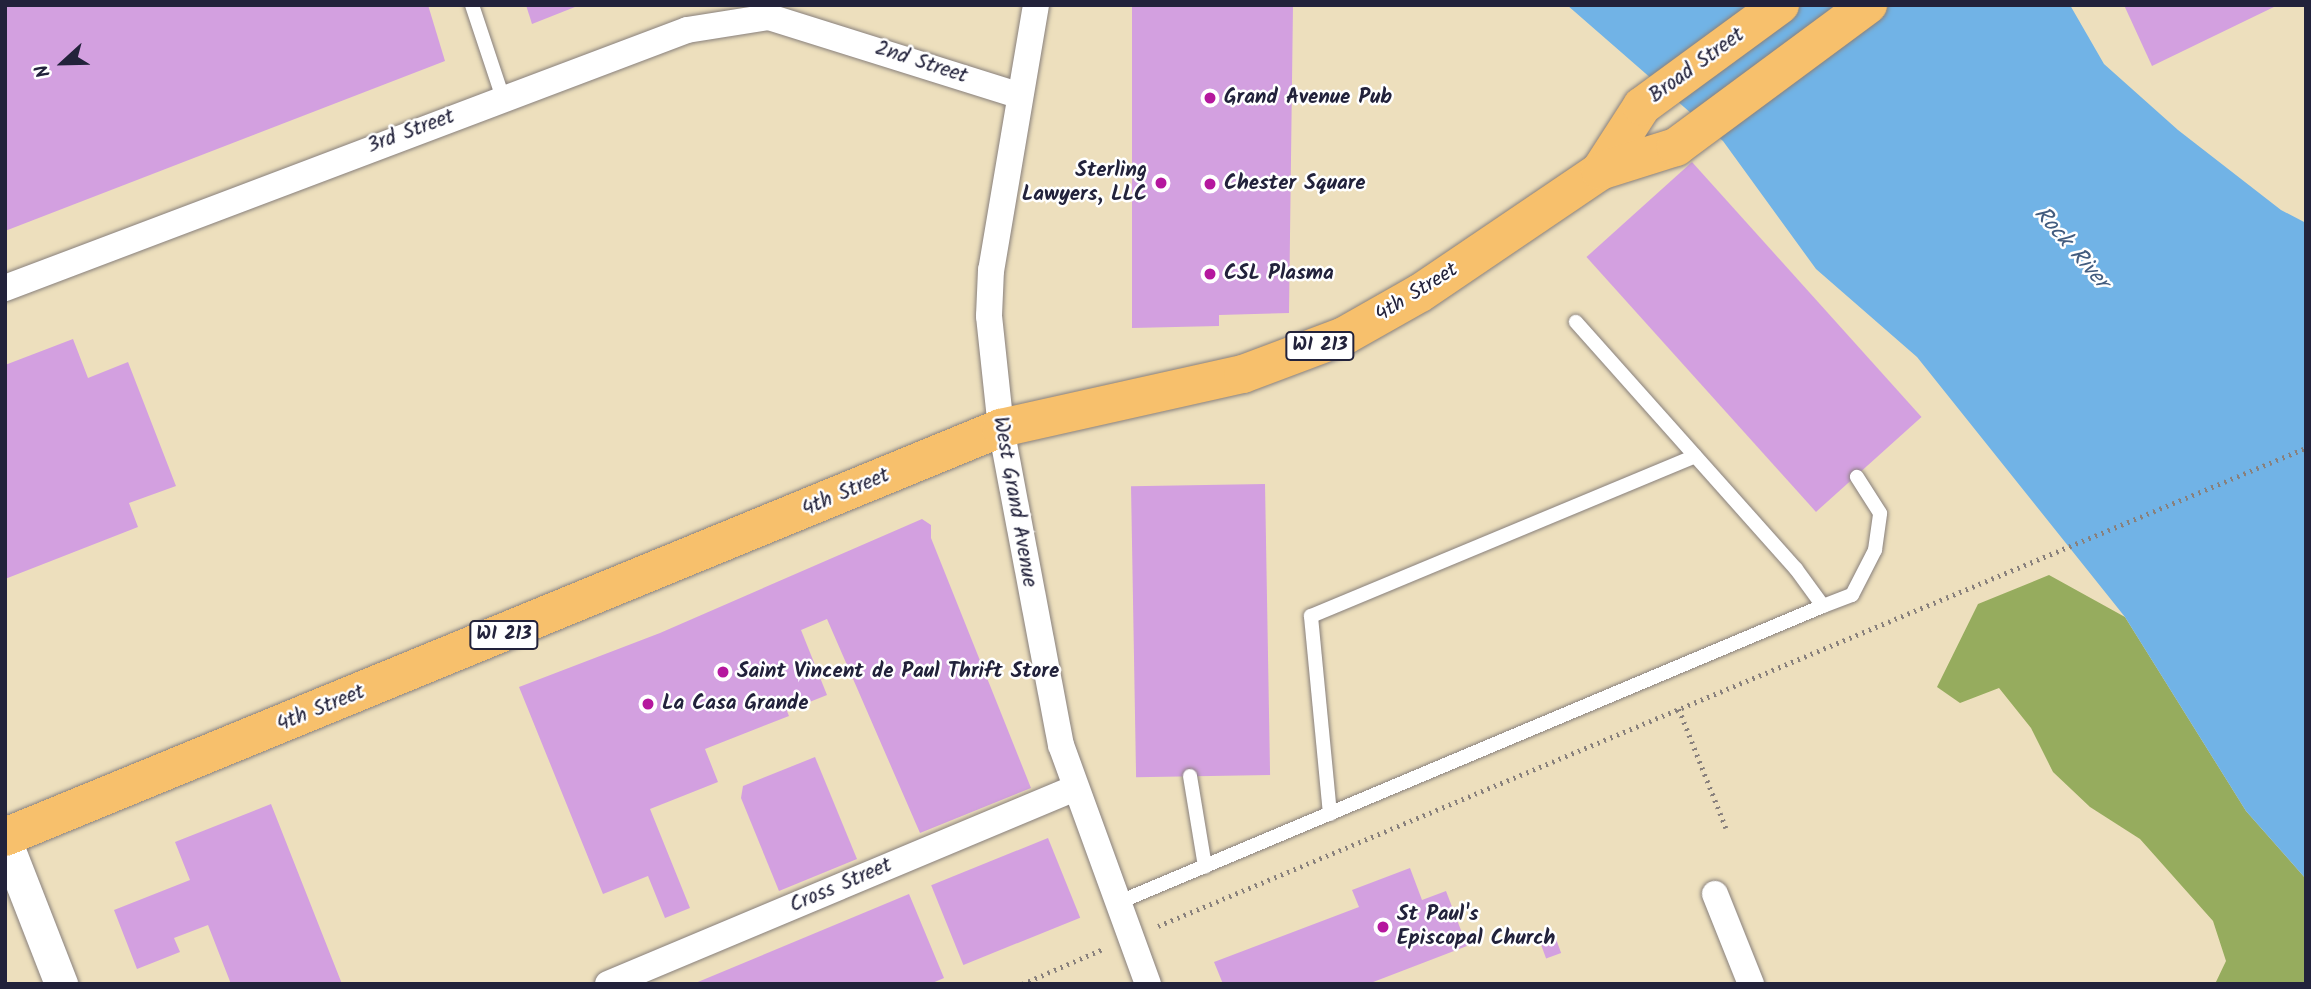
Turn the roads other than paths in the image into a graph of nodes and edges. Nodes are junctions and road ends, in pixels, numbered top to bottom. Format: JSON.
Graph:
{"nodes":[{"id":1,"x":472,"y":5,"type":"edge"},
{"id":2,"x":1036,"y":5,"type":"edge"},
{"id":3,"x":1780,"y":5,"type":"edge"},
{"id":4,"x":1868,"y":5,"type":"edge"},
{"id":5,"x":824,"y":31,"type":"joint"},
{"id":6,"x":1018,"y":95,"type":"junction"},
{"id":7,"x":503,"y":98,"type":"junction"},
{"id":8,"x":1600,"y":171,"type":"junction"},
{"id":9,"x":5,"y":288,"type":"edge"},
{"id":10,"x":1576,"y":322,"type":"dead end"},
{"id":11,"x":1001,"y":428,"type":"junction"},
{"id":12,"x":1695,"y":456,"type":"junction"},
{"id":13,"x":1857,"y":477,"type":"dead end"},
{"id":14,"x":1823,"y":606,"type":"junction"},
{"id":15,"x":1190,"y":776,"type":"dead end"},
{"id":16,"x":1074,"y":788,"type":"junction"},
{"id":17,"x":1330,"y":814,"type":"junction"},
{"id":18,"x":5,"y":839,"type":"edge"},
{"id":19,"x":1205,"y":867,"type":"junction"},
{"id":20,"x":1715,"y":894,"type":"dead end"},
{"id":21,"x":1117,"y":903,"type":"junction"},
{"id":22,"x":61,"y":984,"type":"edge"},
{"id":23,"x":608,"y":984,"type":"edge"},
{"id":24,"x":1148,"y":984,"type":"edge"},
{"id":25,"x":1751,"y":984,"type":"edge"}],
"edges":[{"from":1,"to":7,"type":"lane"},
{"from":2,"to":6,"type":"street","name":"West Grand Avenue"},
{"from":3,"to":8,"type":"main road","name":"Broad Street","number":"WI 213"},
{"from":4,"to":8,"type":"main road","name":"4th Street","number":"WI 213"},
{"from":5,"to":6,"type":"street","name":"2nd Street"},
{"from":5,"to":7,"type":"street","name":"3rd Street"},
{"from":6,"to":11,"type":"street","name":"West Grand Avenue"},
{"from":7,"to":9,"type":"street","name":"3rd Street"},
{"from":8,"to":11,"type":"main road","name":"4th Street","number":"WI 213"},
{"from":10,"to":12,"type":"lane"},
{"from":11,"to":16,"type":"street","name":"West Grand Avenue"},
{"from":11,"to":18,"type":"main road","name":"4th Street","number":"WI 213"},
{"from":12,"to":14,"type":"lane"},
{"from":12,"to":17,"type":"lane"},
{"from":13,"to":14,"type":"lane"},
{"from":14,"to":17,"type":"lane"},
{"from":15,"to":19,"type":"lane"},
{"from":16,"to":21,"type":"street","name":"West Grand Avenue"},
{"from":16,"to":23,"type":"street","name":"Cross Street"},
{"from":17,"to":19,"type":"lane"},
{"from":18,"to":22,"type":"street"},
{"from":19,"to":21,"type":"lane"},
{"from":20,"to":25,"type":"street"},
{"from":21,"to":24,"type":"street","name":"West Grand Avenue"}]}
